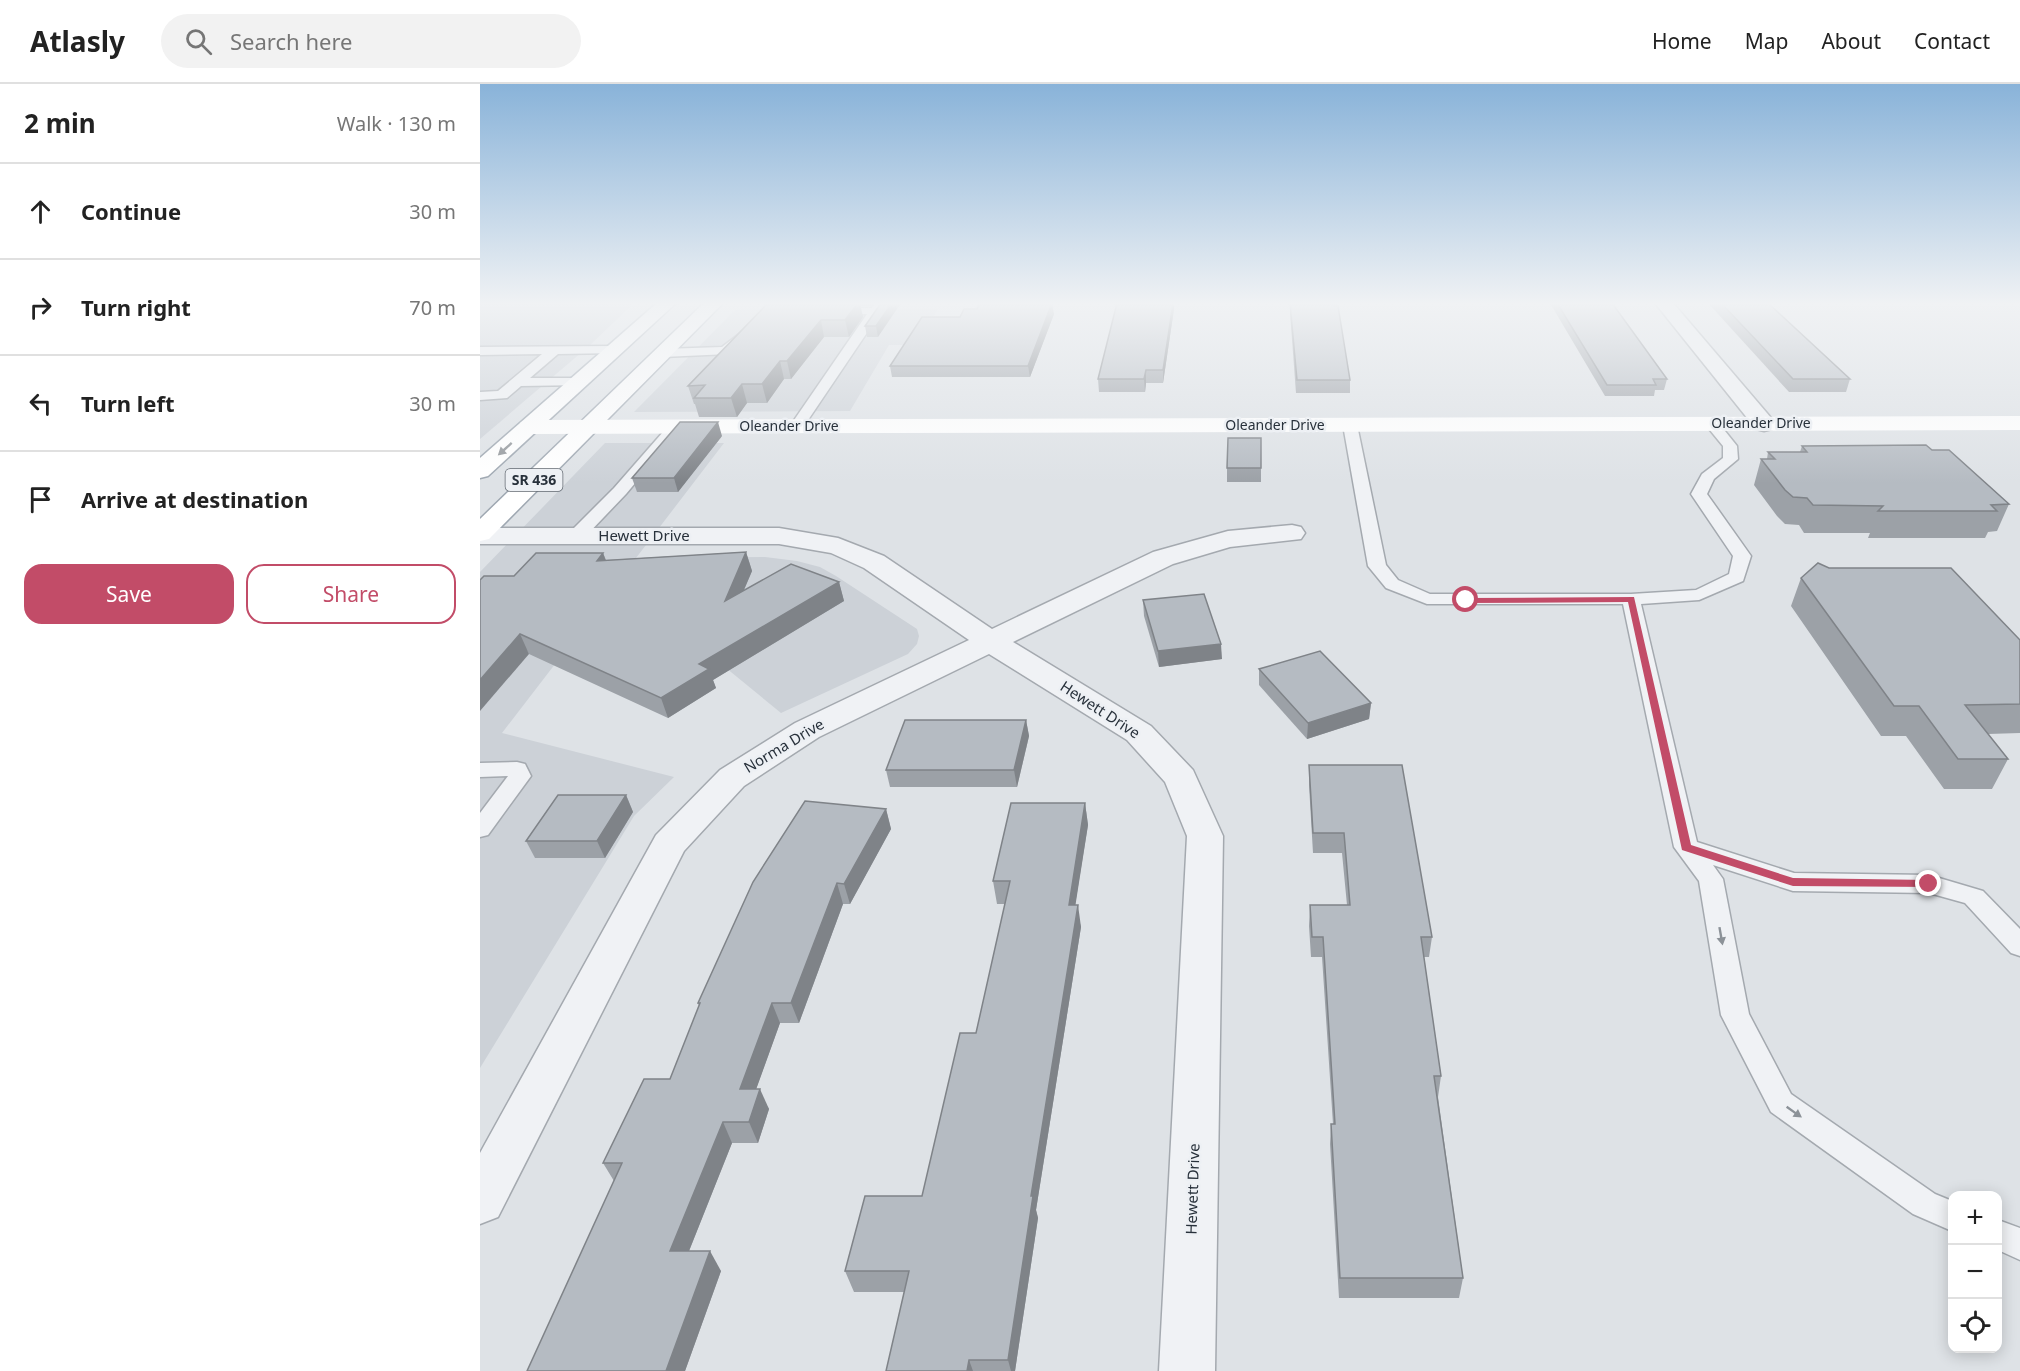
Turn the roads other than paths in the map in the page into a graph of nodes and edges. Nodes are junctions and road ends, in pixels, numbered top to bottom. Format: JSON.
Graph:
{"nodes":[{"id":1,"x":539,"y":363,"type":"edge"},
{"id":2,"x":600,"y":363,"type":"edge"},
{"id":3,"x":653,"y":363,"type":"edge"},
{"id":4,"x":841,"y":363,"type":"edge"},
{"id":5,"x":1714,"y":363,"type":"edge"},
{"id":6,"x":517,"y":382,"type":"junction"},
{"id":7,"x":579,"y":382,"type":"junction"},
{"id":8,"x":480,"y":396,"type":"edge"},
{"id":9,"x":2020,"y":423,"type":"edge"},
{"id":10,"x":1712,"y":424,"type":"junction"},
{"id":11,"x":1764,"y":424,"type":"junction"},
{"id":12,"x":1350,"y":425,"type":"junction"},
{"id":13,"x":798,"y":426,"type":"junction"},
{"id":14,"x":529,"y":427,"type":"junction"},
{"id":15,"x":588,"y":427,"type":"junction"},
{"id":16,"x":675,"y":427,"type":"junction"},
{"id":17,"x":480,"y":471,"type":"edge"},
{"id":18,"x":1292,"y":532,"type":"dead end"},
{"id":19,"x":480,"y":535,"type":"edge"},
{"id":20,"x":576,"y":536,"type":"junction"},
{"id":21,"x":1631,"y":599,"type":"junction"},
{"id":22,"x":990,"y":641,"type":"junction"},
{"id":23,"x":480,"y":770,"type":"edge"},
{"id":24,"x":480,"y":829,"type":"edge"},
{"id":25,"x":1686,"y":847,"type":"junction"},
{"id":26,"x":2020,"y":945,"type":"edge"},
{"id":27,"x":480,"y":1200,"type":"edge"},
{"id":28,"x":1948,"y":1214,"type":"edge"},
{"id":29,"x":2002,"y":1236,"type":"edge"},
{"id":30,"x":2020,"y":1244,"type":"edge"},
{"id":31,"x":1187,"y":1371,"type":"edge"}],
"edges":[{"from":1,"to":6,"type":"lane"},
{"from":2,"to":7,"type":"street","number":"SR 436"},
{"from":3,"to":15,"type":"street","number":"SR 436"},
{"from":4,"to":13,"type":"lane"},
{"from":5,"to":11,"type":"street"},
{"from":6,"to":7,"type":"lane"},
{"from":6,"to":8,"type":"lane"},
{"from":7,"to":14,"type":"street","number":"SR 436"},
{"from":9,"to":11,"type":"street","name":"Oleander Drive"},
{"from":10,"to":11,"type":"street","name":"Oleander Drive"},
{"from":10,"to":12,"type":"street","name":"Oleander Drive"},
{"from":10,"to":21,"type":"lane"},
{"from":12,"to":13,"type":"street","name":"Oleander Drive"},
{"from":12,"to":21,"type":"lane"},
{"from":13,"to":16,"type":"street","name":"Oleander Drive"},
{"from":14,"to":15,"type":"street","name":"Oleander Drive"},
{"from":14,"to":17,"type":"street","number":"SR 436","one_way":true},
{"from":15,"to":16,"type":"street","name":"Oleander Drive"},
{"from":15,"to":19,"type":"street","number":"SR 436"},
{"from":16,"to":20,"type":"lane"},
{"from":18,"to":22,"type":"street","name":"Norma Drive"},
{"from":19,"to":20,"type":"street","name":"Hewett Drive"},
{"from":20,"to":22,"type":"street","name":"Hewett Drive"},
{"from":21,"to":25,"type":"lane"},
{"from":22,"to":27,"type":"street","name":"Norma Drive"},
{"from":22,"to":31,"type":"street","name":"Hewett Drive"},
{"from":23,"to":24,"type":"lane"},
{"from":25,"to":26,"type":"lane"},
{"from":25,"to":28,"type":"lane","one_way":true},
{"from":29,"to":30,"type":"lane"}]}
